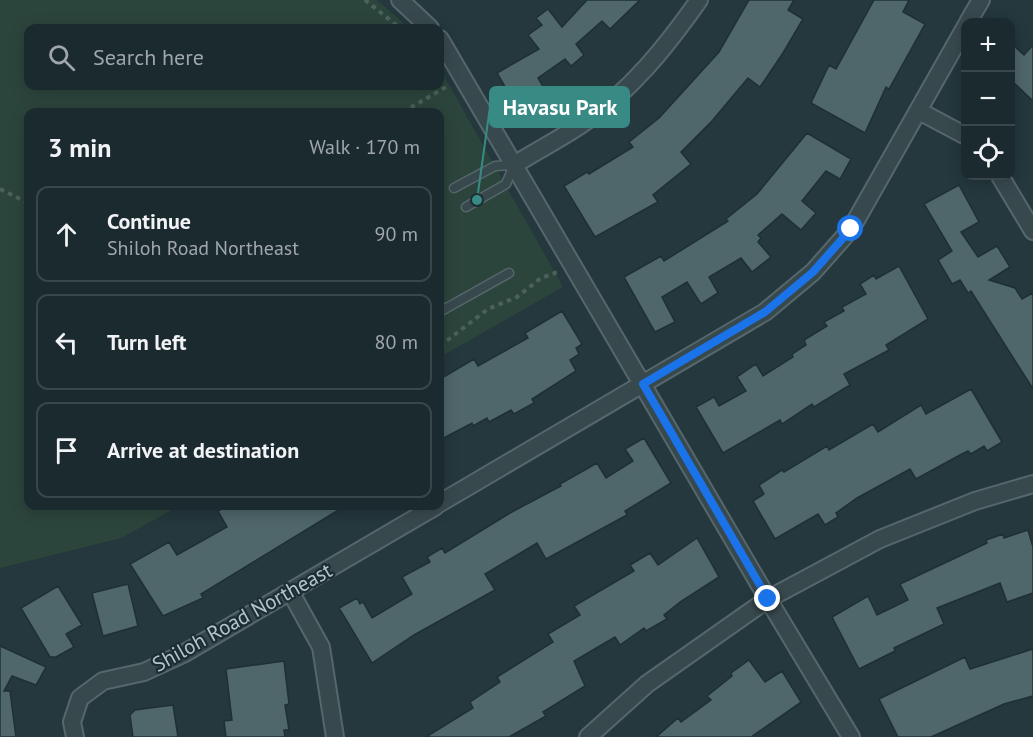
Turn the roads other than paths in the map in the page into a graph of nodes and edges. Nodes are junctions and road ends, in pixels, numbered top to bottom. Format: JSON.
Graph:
{"nodes":[{"id":1,"x":400,"y":0,"type":"edge"},
{"id":2,"x":699,"y":0,"type":"edge"},
{"id":3,"x":981,"y":0,"type":"edge"},
{"id":4,"x":970,"y":18,"type":"edge"},
{"id":5,"x":426,"y":24,"type":"edge"},
{"id":6,"x":961,"y":35,"type":"edge"},
{"id":7,"x":444,"y":46,"type":"edge"},
{"id":8,"x":919,"y":111,"type":"junction"},
{"id":9,"x":961,"y":133,"type":"edge"},
{"id":10,"x":514,"y":165,"type":"junction"},
{"id":11,"x":1002,"y":180,"type":"edge"},
{"id":12,"x":454,"y":188,"type":"dead end"},
{"id":13,"x":466,"y":207,"type":"dead end"},
{"id":14,"x":1033,"y":231,"type":"edge"},
{"id":15,"x":509,"y":273,"type":"dead end"},
{"id":16,"x":444,"y":309,"type":"edge"},
{"id":17,"x":643,"y":384,"type":"junction"},
{"id":18,"x":1033,"y":484,"type":"edge"},
{"id":19,"x":444,"y":501,"type":"edge"},
{"id":20,"x":429,"y":510,"type":"edge"},
{"id":21,"x":290,"y":591,"type":"junction"},
{"id":22,"x":768,"y":599,"type":"junction"},
{"id":23,"x":75,"y":737,"type":"edge"},
{"id":24,"x":335,"y":737,"type":"edge"},
{"id":25,"x":588,"y":737,"type":"edge"},
{"id":26,"x":851,"y":737,"type":"edge"}],
"edges":[{"from":1,"to":5,"type":"street"},
{"from":2,"to":10,"type":"street"},
{"from":3,"to":4,"type":"street"},
{"from":6,"to":8,"type":"street"},
{"from":7,"to":10,"type":"street"},
{"from":8,"to":9,"type":"street"},
{"from":8,"to":17,"type":"street"},
{"from":10,"to":12,"type":"lane"},
{"from":10,"to":13,"type":"lane"},
{"from":10,"to":17,"type":"street"},
{"from":11,"to":14,"type":"street"},
{"from":15,"to":16,"type":"lane"},
{"from":17,"to":19,"type":"street"},
{"from":17,"to":22,"type":"street"},
{"from":18,"to":22,"type":"street"},
{"from":20,"to":21,"type":"street","name":"Shiloh Road Northeast"},
{"from":21,"to":23,"type":"street","name":"Shiloh Road Northeast"},
{"from":21,"to":24,"type":"street"},
{"from":22,"to":25,"type":"street"},
{"from":22,"to":26,"type":"street"}]}
